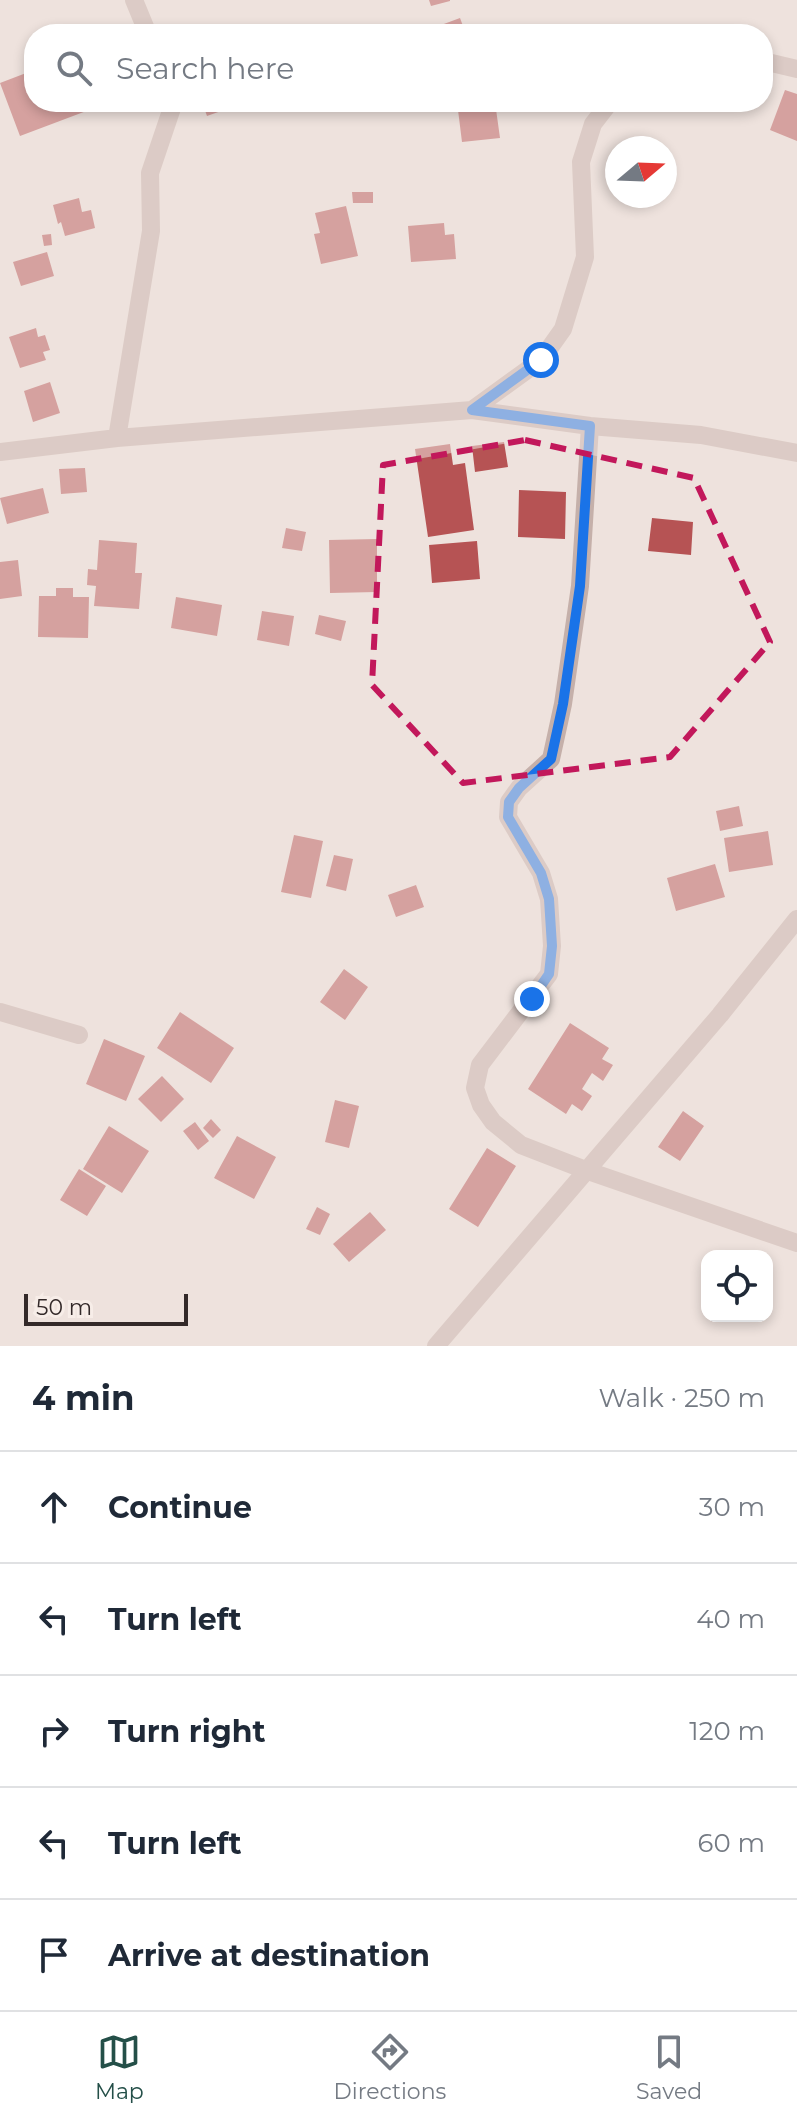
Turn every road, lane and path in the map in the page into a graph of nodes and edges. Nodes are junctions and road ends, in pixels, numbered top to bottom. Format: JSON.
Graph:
{"nodes":[{"id":1,"x":134,"y":0,"type":"edge"},
{"id":2,"x":144,"y":24,"type":"edge"},
{"id":3,"x":773,"y":63,"type":"edge"},
{"id":4,"x":797,"y":69,"type":"edge"},
{"id":5,"x":171,"y":112,"type":"edge"},
{"id":6,"x":602,"y":112,"type":"edge"},
{"id":7,"x":472,"y":410,"type":"junction"},
{"id":8,"x":590,"y":426,"type":"junction"},
{"id":9,"x":117,"y":438,"type":"junction"},
{"id":10,"x":0,"y":452,"type":"edge"},
{"id":11,"x":797,"y":453,"type":"edge"},
{"id":12,"x":797,"y":919,"type":"edge"},
{"id":13,"x":0,"y":1012,"type":"edge"},
{"id":14,"x":79,"y":1035,"type":"dead end"},
{"id":15,"x":588,"y":1171,"type":"junction"},
{"id":16,"x":797,"y":1243,"type":"edge"},
{"id":17,"x":436,"y":1346,"type":"edge"}],
"edges":[{"from":1,"to":2,"type":"street"},
{"from":3,"to":4,"type":"street"},
{"from":5,"to":9,"type":"street"},
{"from":6,"to":7,"type":"street"},
{"from":7,"to":8,"type":"street"},
{"from":7,"to":9,"type":"street"},
{"from":8,"to":11,"type":"street"},
{"from":8,"to":15,"type":"street"},
{"from":9,"to":10,"type":"street"},
{"from":12,"to":15,"type":"street"},
{"from":13,"to":14,"type":"street"},
{"from":15,"to":16,"type":"street"},
{"from":15,"to":17,"type":"street"}]}
